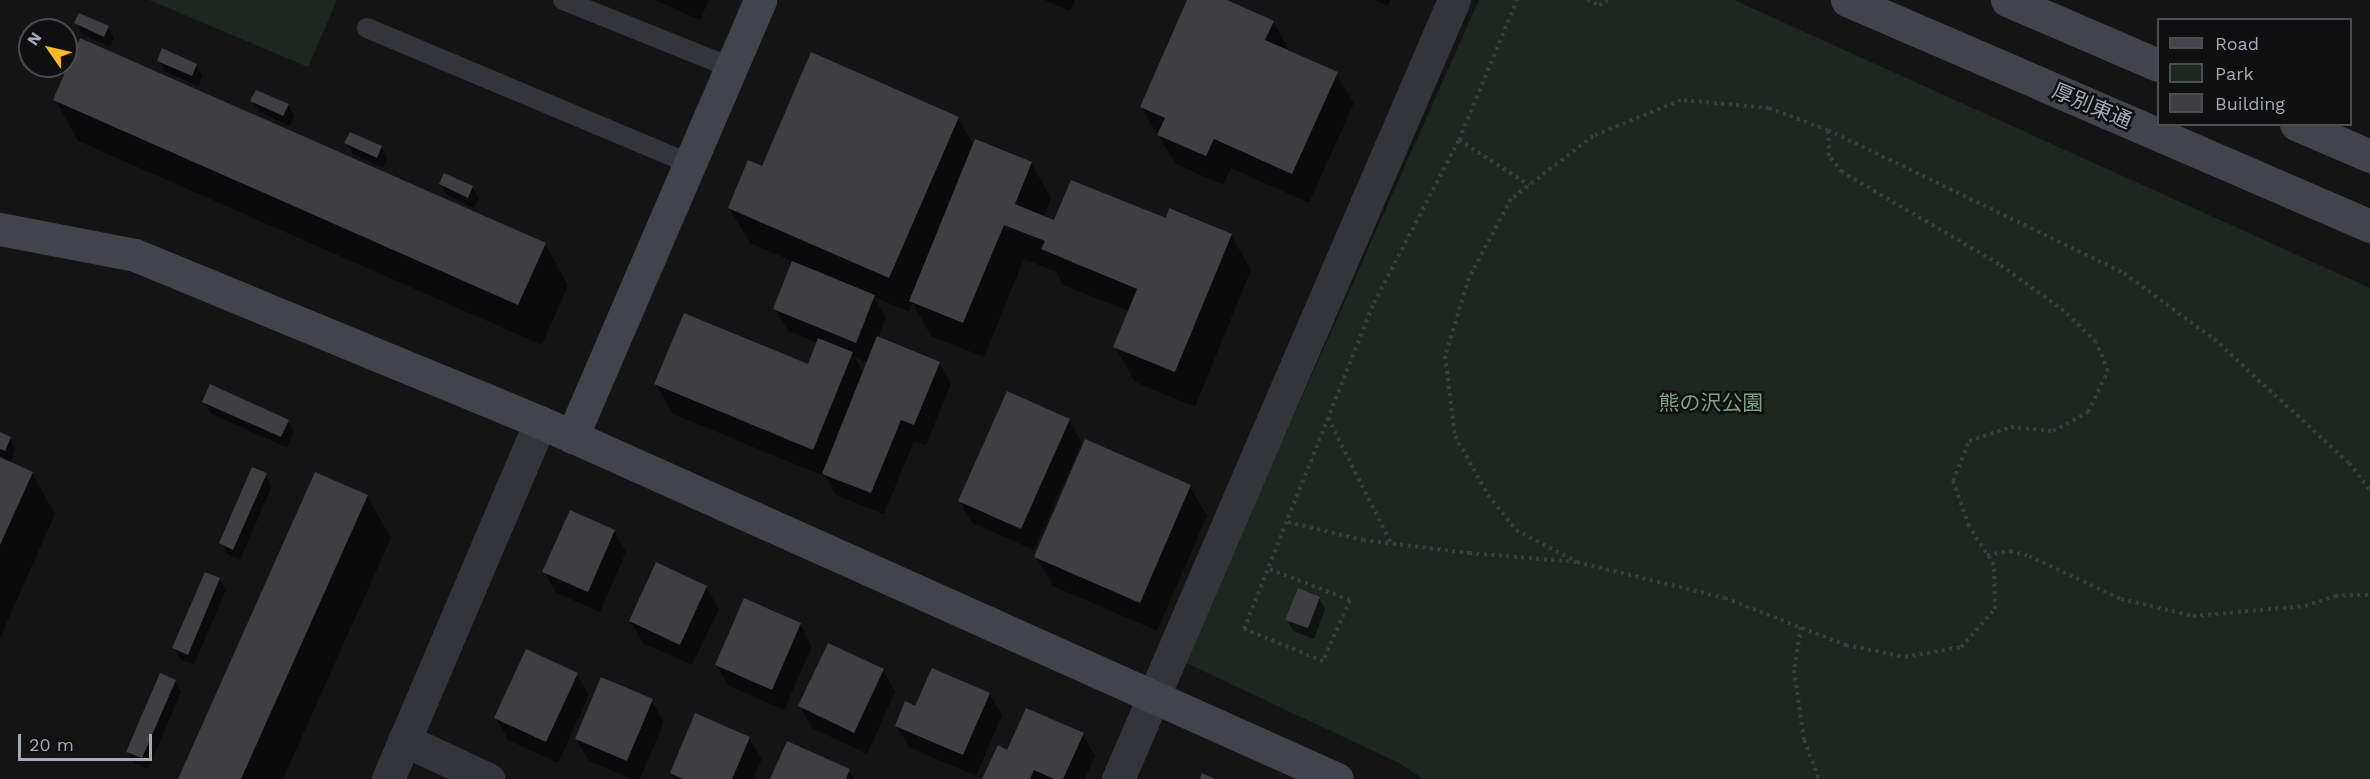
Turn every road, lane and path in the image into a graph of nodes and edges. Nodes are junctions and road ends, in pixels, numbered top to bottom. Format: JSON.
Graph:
{"nodes":[{"id":1,"x":563,"y":0,"type":"edge"},
{"id":2,"x":760,"y":0,"type":"edge"},
{"id":3,"x":1454,"y":0,"type":"edge"},
{"id":4,"x":1517,"y":0,"type":"edge"},
{"id":5,"x":1587,"y":0,"type":"edge"},
{"id":6,"x":1608,"y":0,"type":"edge"},
{"id":7,"x":1847,"y":0,"type":"edge"},
{"id":8,"x":2007,"y":0,"type":"edge"},
{"id":9,"x":367,"y":28,"type":"dead end"},
{"id":10,"x":2157,"y":65,"type":"edge"},
{"id":11,"x":732,"y":68,"type":"junction"},
{"id":12,"x":2301,"y":126,"type":"edge"},
{"id":13,"x":1828,"y":129,"type":"junction"},
{"id":14,"x":1459,"y":140,"type":"junction"},
{"id":15,"x":2370,"y":156,"type":"edge"},
{"id":16,"x":690,"y":164,"type":"junction"},
{"id":17,"x":1529,"y":185,"type":"junction"},
{"id":18,"x":2370,"y":226,"type":"edge"},
{"id":19,"x":0,"y":229,"type":"edge"},
{"id":20,"x":1329,"y":418,"type":"junction"},
{"id":21,"x":540,"y":422,"type":"junction"},
{"id":22,"x":572,"y":437,"type":"junction"},
{"id":23,"x":2370,"y":490,"type":"edge"},
{"id":24,"x":1288,"y":522,"type":"junction"},
{"id":25,"x":1391,"y":543,"type":"junction"},
{"id":26,"x":1987,"y":555,"type":"junction"},
{"id":27,"x":1577,"y":562,"type":"junction"},
{"id":28,"x":1270,"y":568,"type":"junction"},
{"id":29,"x":2370,"y":595,"type":"edge"},
{"id":30,"x":1801,"y":627,"type":"junction"},
{"id":31,"x":1154,"y":697,"type":"junction"},
{"id":32,"x":404,"y":740,"type":"junction"},
{"id":33,"x":388,"y":779,"type":"edge"},
{"id":34,"x":488,"y":779,"type":"edge"},
{"id":35,"x":1118,"y":779,"type":"edge"},
{"id":36,"x":1337,"y":779,"type":"edge"},
{"id":37,"x":1819,"y":779,"type":"edge"}],
"edges":[{"from":1,"to":11,"type":"lane"},
{"from":2,"to":11,"type":"street"},
{"from":3,"to":31,"type":"street"},
{"from":4,"to":14,"type":"path"},
{"from":5,"to":6,"type":"path"},
{"from":7,"to":18,"type":"street","name":"厚別東通"},
{"from":8,"to":10,"type":"street"},
{"from":9,"to":16,"type":"lane"},
{"from":11,"to":16,"type":"street"},
{"from":12,"to":15,"type":"street"},
{"from":13,"to":17,"type":"path"},
{"from":13,"to":23,"type":"path"},
{"from":13,"to":26,"type":"path"},
{"from":14,"to":17,"type":"path"},
{"from":14,"to":20,"type":"path"},
{"from":16,"to":22,"type":"street"},
{"from":17,"to":27,"type":"path"},
{"from":19,"to":21,"type":"street"},
{"from":20,"to":24,"type":"path"},
{"from":20,"to":25,"type":"path"},
{"from":21,"to":22,"type":"street"},
{"from":21,"to":32,"type":"street"},
{"from":22,"to":31,"type":"street"},
{"from":24,"to":25,"type":"path"},
{"from":24,"to":28,"type":"path"},
{"from":25,"to":27,"type":"path"},
{"from":26,"to":29,"type":"path"},
{"from":26,"to":30,"type":"path"},
{"from":27,"to":30,"type":"path"},
{"from":28,"to":28,"type":"path"},
{"from":30,"to":37,"type":"path"},
{"from":31,"to":35,"type":"street"},
{"from":31,"to":36,"type":"street"},
{"from":32,"to":33,"type":"street"},
{"from":32,"to":34,"type":"street"}]}
